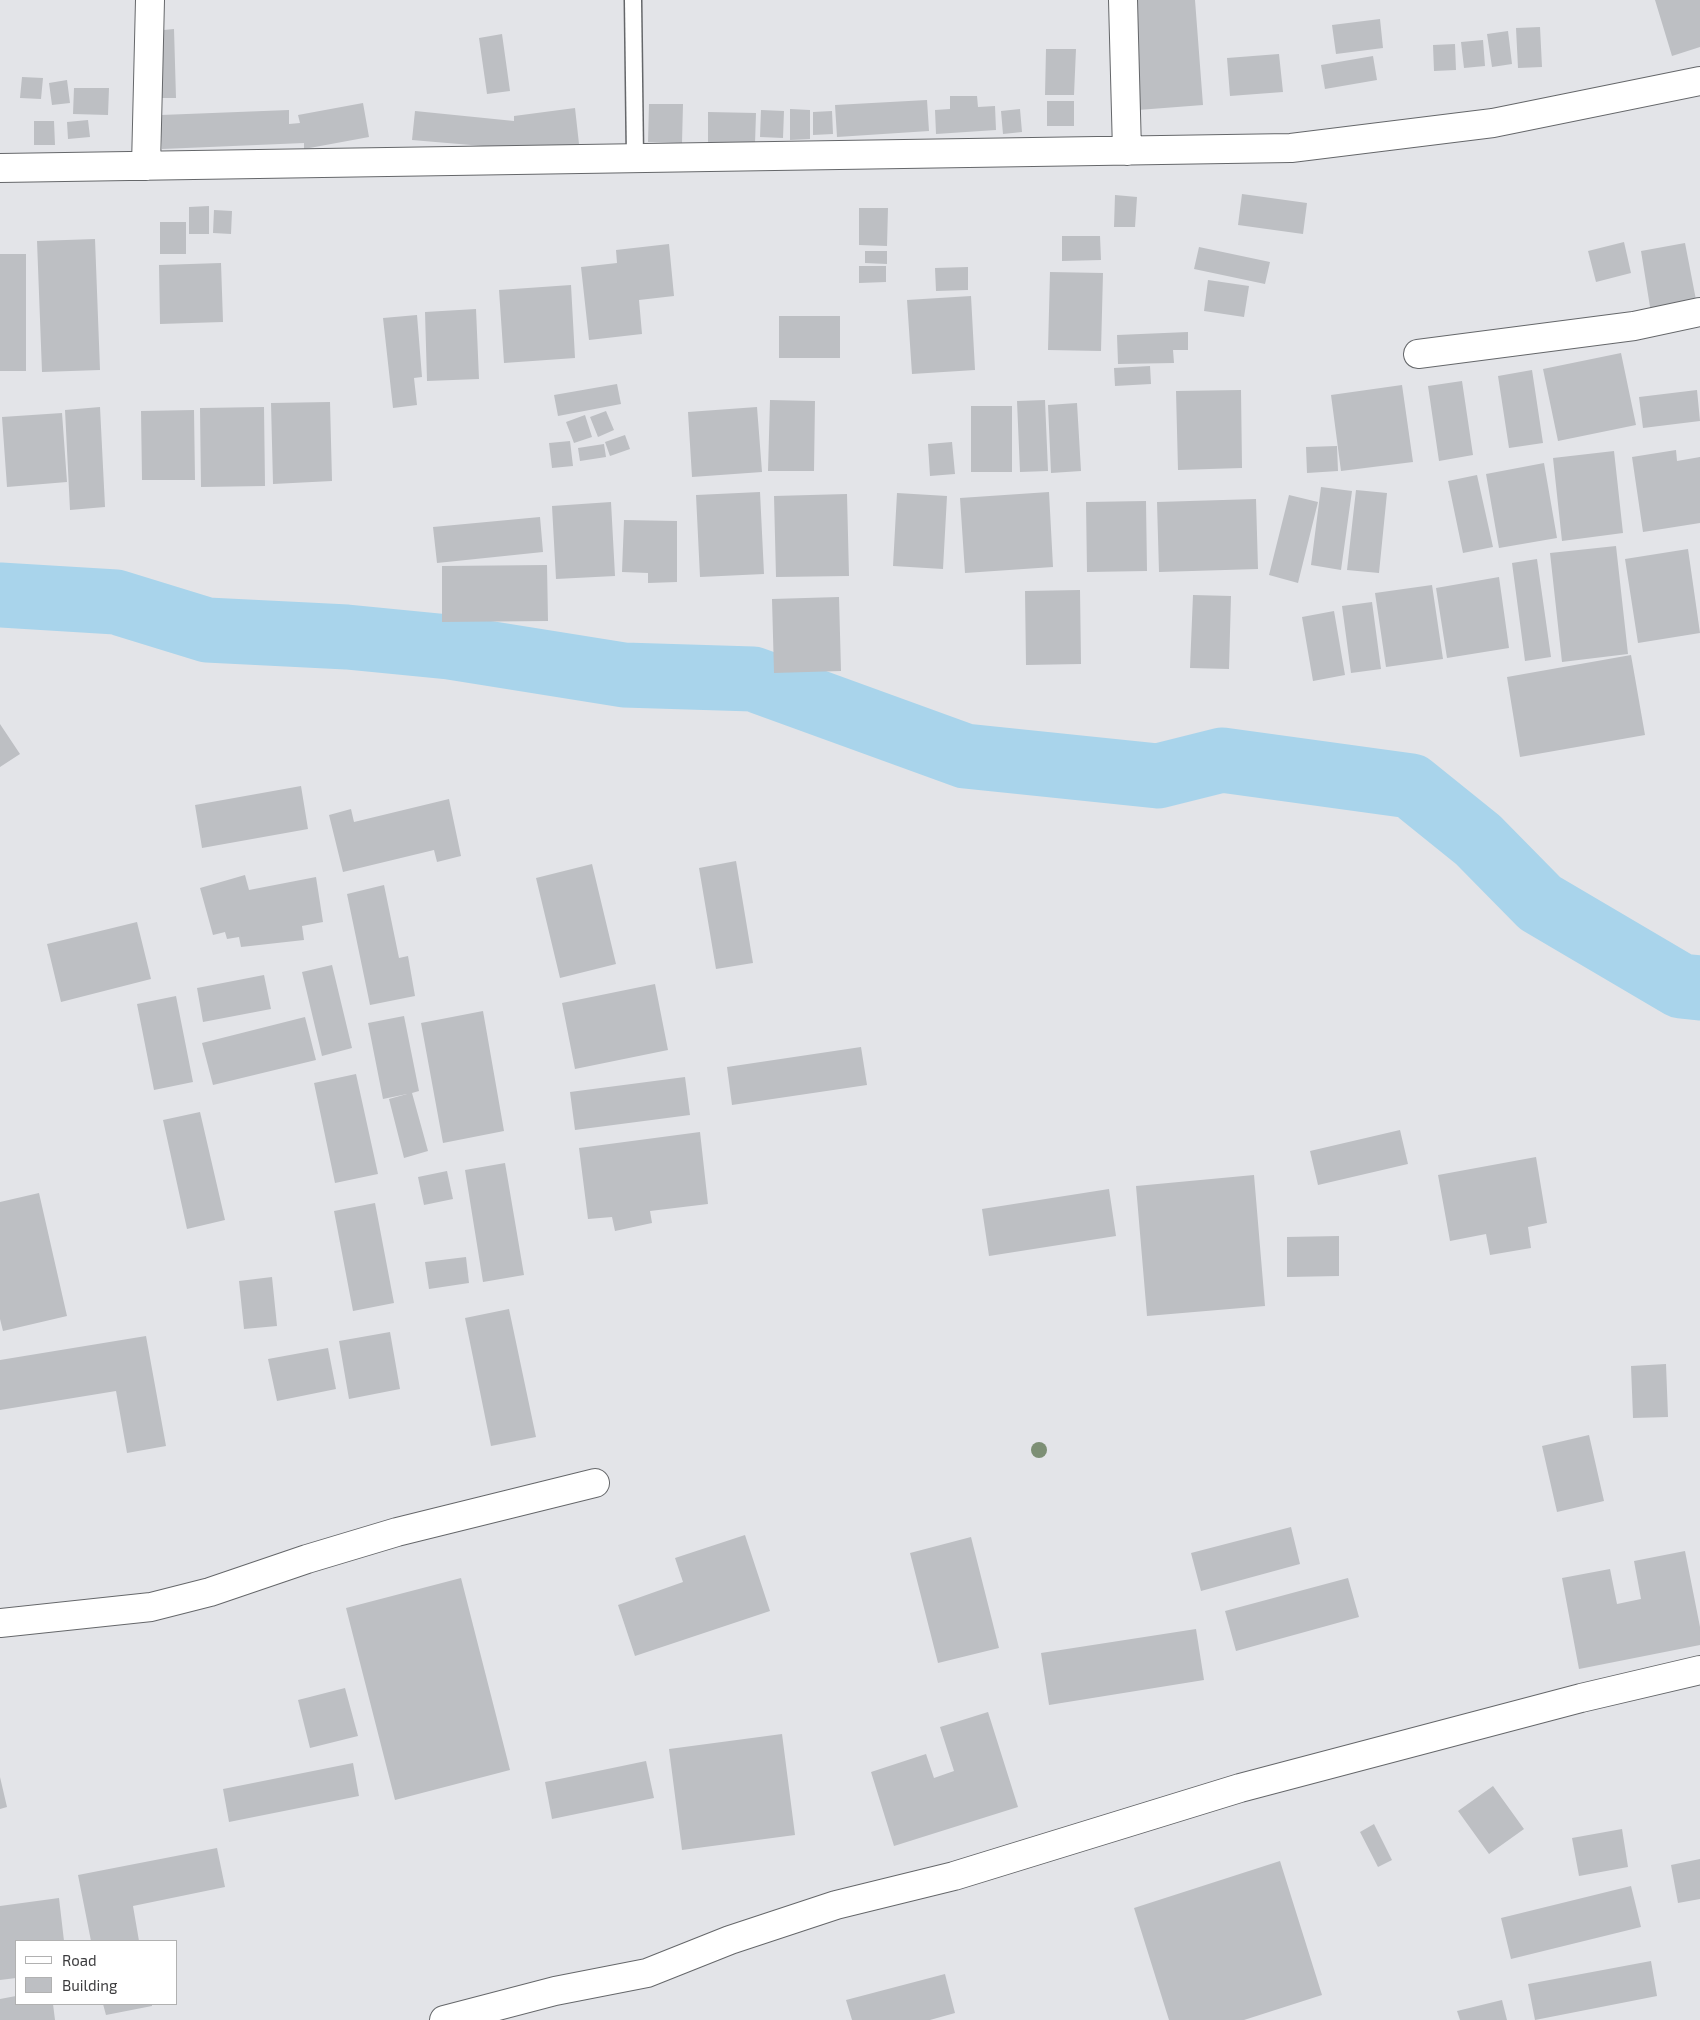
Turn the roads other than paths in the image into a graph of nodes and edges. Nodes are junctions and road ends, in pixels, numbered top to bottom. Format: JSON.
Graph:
{"nodes":[{"id":1,"x":150,"y":0,"type":"edge"},
{"id":2,"x":634,"y":0,"type":"edge"},
{"id":3,"x":1123,"y":0,"type":"edge"},
{"id":4,"x":1700,"y":81,"type":"edge"},
{"id":5,"x":1127,"y":151,"type":"junction"},
{"id":6,"x":635,"y":158,"type":"junction"},
{"id":7,"x":146,"y":166,"type":"junction"},
{"id":8,"x":0,"y":168,"type":"edge"},
{"id":9,"x":1700,"y":312,"type":"edge"},
{"id":10,"x":1418,"y":354,"type":"dead end"},
{"id":11,"x":595,"y":1483,"type":"dead end"},
{"id":12,"x":0,"y":1623,"type":"edge"},
{"id":13,"x":1700,"y":1670,"type":"edge"},
{"id":14,"x":444,"y":2020,"type":"edge"}],
"edges":[{"from":1,"to":7,"type":"street"},
{"from":2,"to":6,"type":"lane"},
{"from":3,"to":5,"type":"street"},
{"from":4,"to":5,"type":"street"},
{"from":5,"to":6,"type":"street"},
{"from":6,"to":7,"type":"street"},
{"from":7,"to":8,"type":"street"},
{"from":9,"to":10,"type":"street"},
{"from":11,"to":12,"type":"street"},
{"from":13,"to":14,"type":"street"}]}
